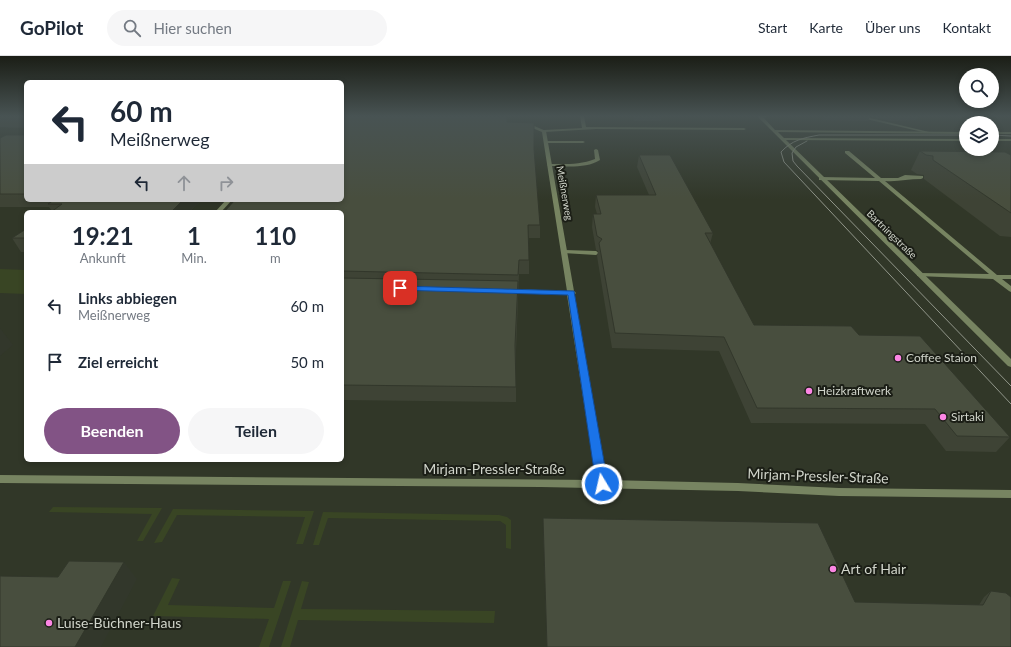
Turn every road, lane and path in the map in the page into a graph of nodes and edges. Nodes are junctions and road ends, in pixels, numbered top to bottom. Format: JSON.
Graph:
{"nodes":[{"id":1,"x":547,"y":144,"type":"edge"},
{"id":2,"x":787,"y":144,"type":"edge"},
{"id":3,"x":596,"y":150,"type":"dead end"},
{"id":4,"x":847,"y":152,"type":"dead end"},
{"id":5,"x":549,"y":164,"type":"junction"},
{"id":6,"x":820,"y":177,"type":"junction"},
{"id":7,"x":921,"y":177,"type":"edge"},
{"id":8,"x":879,"y":178,"type":"junction"},
{"id":9,"x":227,"y":202,"type":"edge"},
{"id":10,"x":220,"y":210,"type":"edge"},
{"id":11,"x":564,"y":252,"type":"junction"},
{"id":12,"x":596,"y":253,"type":"edge"},
{"id":13,"x":919,"y":275,"type":"junction"},
{"id":14,"x":995,"y":276,"type":"junction"},
{"id":15,"x":1011,"y":277,"type":"edge"},
{"id":16,"x":1011,"y":290,"type":"edge"},
{"id":17,"x":501,"y":291,"type":"edge"},
{"id":18,"x":572,"y":293,"type":"junction"},
{"id":19,"x":1011,"y":364,"type":"edge"},
{"id":20,"x":0,"y":479,"type":"edge"},
{"id":21,"x":602,"y":484,"type":"junction"},
{"id":22,"x":1011,"y":494,"type":"edge"}],
"edges":[{"from":1,"to":5,"type":"street","name":"Meißnerweg"},
{"from":2,"to":6,"type":"street","name":"Bartningstraße"},
{"from":3,"to":5,"type":"street"},
{"from":4,"to":8,"type":"street"},
{"from":5,"to":11,"type":"street","name":"Meißnerweg"},
{"from":6,"to":8,"type":"street"},
{"from":6,"to":13,"type":"street","name":"Bartningstraße"},
{"from":7,"to":8,"type":"street"},
{"from":8,"to":14,"type":"street"},
{"from":9,"to":10,"type":"street"},
{"from":11,"to":12,"type":"street"},
{"from":11,"to":18,"type":"street","name":"Meißnerweg"},
{"from":13,"to":14,"type":"street"},
{"from":13,"to":19,"type":"street","name":"Bartningstraße"},
{"from":14,"to":15,"type":"street"},
{"from":14,"to":16,"type":"street"},
{"from":17,"to":18,"type":"street"},
{"from":18,"to":21,"type":"street","name":"Meißnerweg"},
{"from":20,"to":21,"type":"street","name":"Mirjam-Pressler-Straße"},
{"from":21,"to":22,"type":"street","name":"Mirjam-Pressler-Straße"}]}
